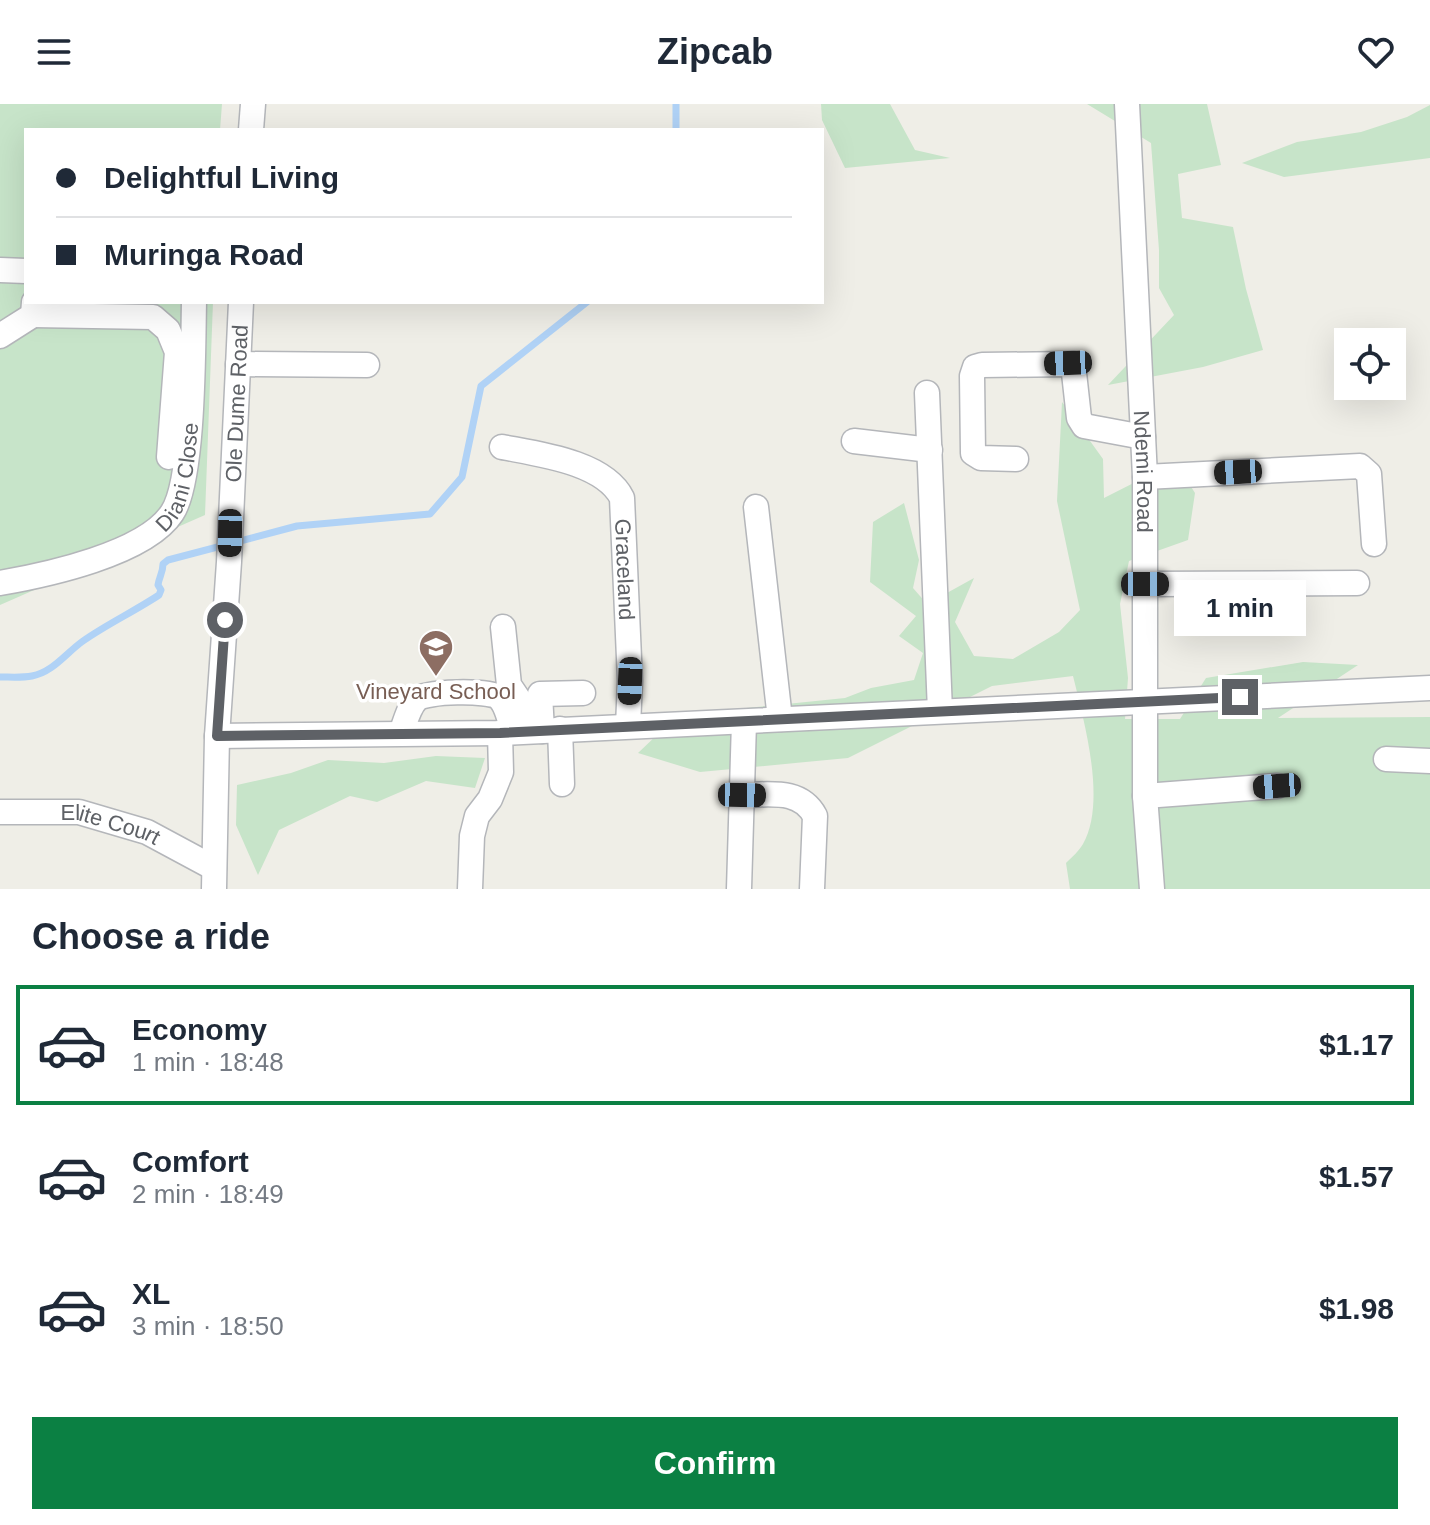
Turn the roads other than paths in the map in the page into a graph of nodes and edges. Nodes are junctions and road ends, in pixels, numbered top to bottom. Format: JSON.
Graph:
{"nodes":[{"id":1,"x":253,"y":104,"type":"edge"},
{"id":2,"x":1127,"y":104,"type":"edge"},
{"id":3,"x":251,"y":128,"type":"edge"},
{"id":4,"x":0,"y":270,"type":"edge"},
{"id":5,"x":24,"y":271,"type":"edge"},
{"id":6,"x":194,"y":304,"type":"edge"},
{"id":7,"x":241,"y":304,"type":"edge"},
{"id":8,"x":33,"y":309,"type":"edge"},
{"id":9,"x":0,"y":336,"type":"edge"},
{"id":10,"x":238,"y":364,"type":"junction"},
{"id":11,"x":367,"y":365,"type":"dead end"},
{"id":12,"x":927,"y":393,"type":"dead end"},
{"id":13,"x":1143,"y":437,"type":"junction"},
{"id":14,"x":854,"y":441,"type":"dead end"},
{"id":15,"x":502,"y":447,"type":"dead end"},
{"id":16,"x":930,"y":450,"type":"junction"},
{"id":17,"x":1016,"y":459,"type":"dead end"},
{"id":18,"x":1145,"y":477,"type":"junction"},
{"id":19,"x":166,"y":488,"type":"dead end"},
{"id":20,"x":756,"y":507,"type":"dead end"},
{"id":21,"x":1374,"y":544,"type":"dead end"},
{"id":22,"x":0,"y":583,"type":"edge"},
{"id":23,"x":1357,"y":583,"type":"dead end"},
{"id":24,"x":1145,"y":584,"type":"junction"},
{"id":25,"x":503,"y":627,"type":"dead end"},
{"id":26,"x":1430,"y":688,"type":"edge"},
{"id":27,"x":583,"y":693,"type":"dead end"},
{"id":28,"x":1145,"y":702,"type":"junction"},
{"id":29,"x":940,"y":711,"type":"junction"},
{"id":30,"x":780,"y":719,"type":"junction"},
{"id":31,"x":744,"y":722,"type":"junction"},
{"id":32,"x":628,"y":726,"type":"junction"},
{"id":33,"x":529,"y":731,"type":"junction"},
{"id":34,"x":401,"y":733,"type":"junction"},
{"id":35,"x":217,"y":736,"type":"junction"},
{"id":36,"x":1386,"y":759,"type":"dead end"},
{"id":37,"x":1430,"y":761,"type":"edge"},
{"id":38,"x":562,"y":784,"type":"dead end"},
{"id":39,"x":1277,"y":786,"type":"dead end"},
{"id":40,"x":742,"y":795,"type":"junction"},
{"id":41,"x":1145,"y":796,"type":"junction"},
{"id":42,"x":0,"y":812,"type":"edge"},
{"id":43,"x":214,"y":879,"type":"edge"},
{"id":44,"x":470,"y":889,"type":"edge"},
{"id":45,"x":739,"y":889,"type":"edge"},
{"id":46,"x":812,"y":889,"type":"edge"},
{"id":47,"x":1152,"y":889,"type":"edge"}],
"edges":[{"from":1,"to":3,"type":"street"},
{"from":2,"to":13,"type":"street","name":"Ndemi Road"},
{"from":4,"to":5,"type":"street"},
{"from":6,"to":22,"type":"street","name":"Diani Close"},
{"from":7,"to":10,"type":"street","name":"Ole Dume Road"},
{"from":8,"to":9,"type":"street"},
{"from":8,"to":19,"type":"street"},
{"from":10,"to":11,"type":"street"},
{"from":10,"to":35,"type":"street","name":"Ole Dume Road"},
{"from":12,"to":16,"type":"street"},
{"from":13,"to":17,"type":"street"},
{"from":13,"to":18,"type":"street","name":"Ndemi Road"},
{"from":14,"to":16,"type":"street"},
{"from":15,"to":32,"type":"street","name":"Graceland"},
{"from":16,"to":29,"type":"street"},
{"from":18,"to":21,"type":"street"},
{"from":18,"to":24,"type":"street","name":"Ndemi Road"},
{"from":20,"to":30,"type":"street"},
{"from":23,"to":24,"type":"street"},
{"from":24,"to":28,"type":"street","name":"Ndemi Road"},
{"from":25,"to":33,"type":"street"},
{"from":26,"to":28,"type":"street"},
{"from":27,"to":33,"type":"street"},
{"from":28,"to":29,"type":"street"},
{"from":28,"to":41,"type":"street","name":"Ndemi Road"},
{"from":29,"to":30,"type":"street"},
{"from":30,"to":31,"type":"street"},
{"from":31,"to":32,"type":"street"},
{"from":31,"to":40,"type":"street"},
{"from":32,"to":33,"type":"street"},
{"from":33,"to":34,"type":"street"},
{"from":33,"to":34,"type":"street"},
{"from":33,"to":38,"type":"street"},
{"from":33,"to":44,"type":"street"},
{"from":34,"to":35,"type":"street"},
{"from":35,"to":43,"type":"street"},
{"from":36,"to":37,"type":"street"},
{"from":39,"to":41,"type":"street"},
{"from":40,"to":45,"type":"street"},
{"from":40,"to":46,"type":"street"},
{"from":41,"to":47,"type":"street","name":"Ndemi Road"},
{"from":42,"to":43,"type":"street","name":"Elite Court"}]}
